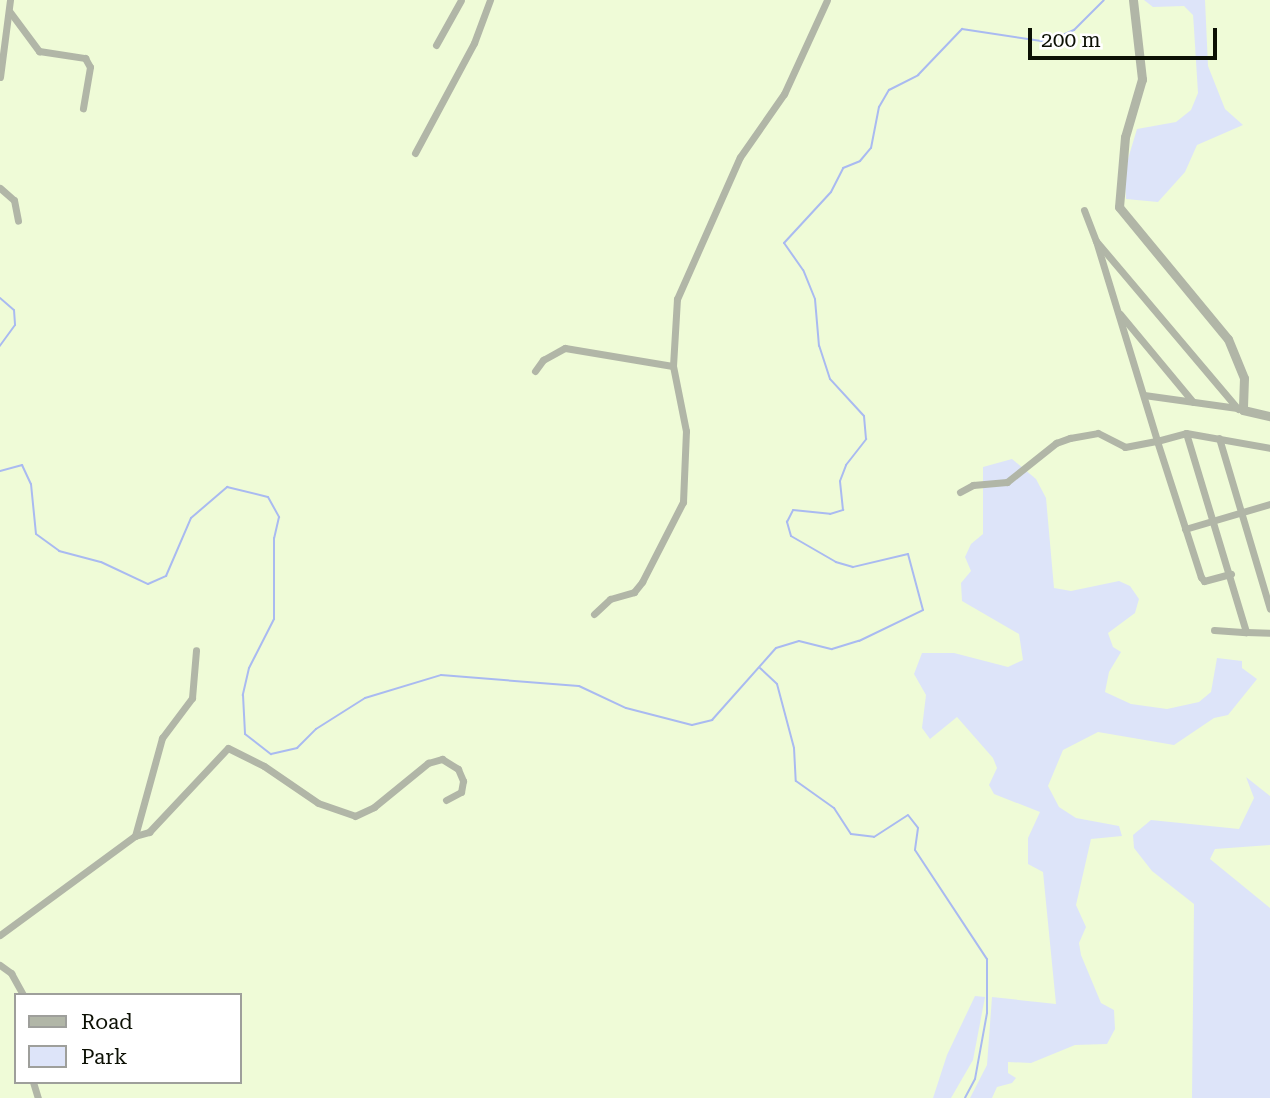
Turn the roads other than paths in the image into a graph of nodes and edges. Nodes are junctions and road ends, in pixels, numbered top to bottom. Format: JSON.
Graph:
{"nodes":[{"id":1,"x":10,"y":0,"type":"edge"},
{"id":2,"x":450,"y":0,"type":"edge"},
{"id":3,"x":490,"y":0,"type":"edge"},
{"id":4,"x":827,"y":0,"type":"edge"},
{"id":5,"x":1133,"y":0,"type":"edge"},
{"id":6,"x":459,"y":2,"type":"edge"},
{"id":7,"x":10,"y":12,"type":"junction"},
{"id":8,"x":436,"y":45,"type":"dead end"},
{"id":9,"x":0,"y":77,"type":"edge"},
{"id":10,"x":83,"y":108,"type":"dead end"},
{"id":11,"x":415,"y":153,"type":"dead end"},
{"id":12,"x":0,"y":188,"type":"edge"},
{"id":13,"x":1084,"y":210,"type":"dead end"},
{"id":14,"x":18,"y":221,"type":"dead end"},
{"id":15,"x":1096,"y":241,"type":"junction"},
{"id":16,"x":1117,"y":311,"type":"junction"},
{"id":17,"x":673,"y":366,"type":"junction"},
{"id":18,"x":536,"y":371,"type":"dead end"},
{"id":19,"x":1144,"y":395,"type":"junction"},
{"id":20,"x":1194,"y":402,"type":"junction"},
{"id":21,"x":1240,"y":409,"type":"junction"},
{"id":22,"x":1270,"y":416,"type":"edge"},
{"id":23,"x":1186,"y":433,"type":"junction"},
{"id":24,"x":1219,"y":438,"type":"junction"},
{"id":25,"x":1157,"y":441,"type":"junction"},
{"id":26,"x":1270,"y":447,"type":"edge"},
{"id":27,"x":960,"y":492,"type":"dead end"},
{"id":28,"x":1270,"y":504,"type":"edge"},
{"id":29,"x":1241,"y":512,"type":"junction"},
{"id":30,"x":1214,"y":520,"type":"junction"},
{"id":31,"x":1185,"y":529,"type":"junction"},
{"id":32,"x":1231,"y":574,"type":"junction"},
{"id":33,"x":1270,"y":609,"type":"edge"},
{"id":34,"x":594,"y":614,"type":"dead end"},
{"id":35,"x":1214,"y":630,"type":"dead end"},
{"id":36,"x":1247,"y":632,"type":"junction"},
{"id":37,"x":1270,"y":633,"type":"edge"},
{"id":38,"x":195,"y":650,"type":"dead end"},
{"id":39,"x":446,"y":800,"type":"dead end"},
{"id":40,"x":135,"y":836,"type":"junction"},
{"id":41,"x":0,"y":935,"type":"edge"},
{"id":42,"x":0,"y":965,"type":"edge"},
{"id":43,"x":22,"y":993,"type":"edge"}],
"edges":[{"from":1,"to":7,"type":"street"},
{"from":2,"to":6,"type":"street"},
{"from":3,"to":11,"type":"street"},
{"from":4,"to":17,"type":"street"},
{"from":5,"to":21,"type":"street"},
{"from":6,"to":8,"type":"street"},
{"from":7,"to":9,"type":"street"},
{"from":7,"to":10,"type":"street"},
{"from":12,"to":14,"type":"street"},
{"from":13,"to":15,"type":"street"},
{"from":15,"to":16,"type":"street"},
{"from":15,"to":21,"type":"street"},
{"from":16,"to":19,"type":"street"},
{"from":16,"to":20,"type":"street"},
{"from":17,"to":18,"type":"street"},
{"from":17,"to":34,"type":"street"},
{"from":19,"to":20,"type":"street"},
{"from":19,"to":25,"type":"street"},
{"from":20,"to":21,"type":"street"},
{"from":21,"to":22,"type":"street"},
{"from":23,"to":24,"type":"street"},
{"from":23,"to":25,"type":"street"},
{"from":23,"to":30,"type":"street"},
{"from":24,"to":26,"type":"street"},
{"from":24,"to":29,"type":"street"},
{"from":25,"to":27,"type":"street"},
{"from":25,"to":31,"type":"street"},
{"from":28,"to":29,"type":"street"},
{"from":29,"to":30,"type":"street"},
{"from":29,"to":33,"type":"street"},
{"from":30,"to":31,"type":"street"},
{"from":30,"to":32,"type":"street"},
{"from":31,"to":32,"type":"street"},
{"from":32,"to":36,"type":"street"},
{"from":35,"to":36,"type":"street"},
{"from":36,"to":37,"type":"street"},
{"from":38,"to":40,"type":"street"},
{"from":39,"to":40,"type":"street"},
{"from":40,"to":41,"type":"street"},
{"from":42,"to":43,"type":"street"}]}
